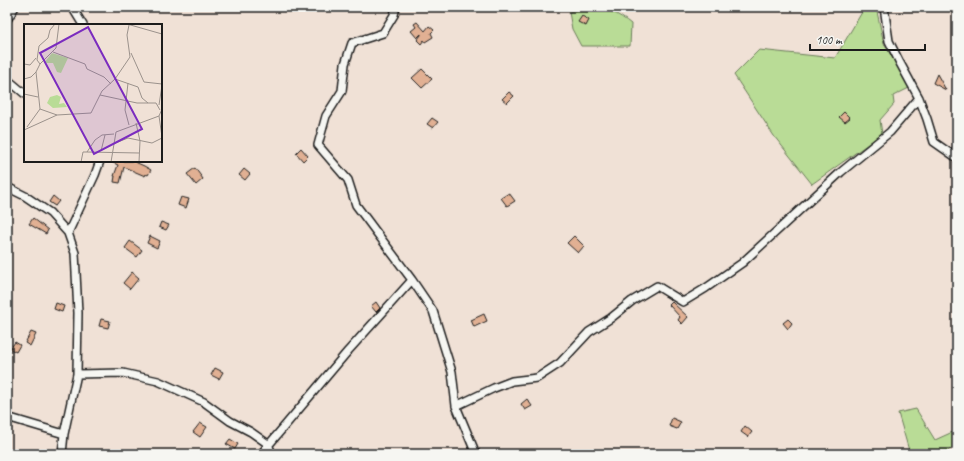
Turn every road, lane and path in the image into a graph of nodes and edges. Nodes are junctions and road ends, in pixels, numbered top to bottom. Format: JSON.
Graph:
{"nodes":[{"id":1,"x":15,"y":7,"type":"edge"},
{"id":2,"x":72,"y":7,"type":"edge"},
{"id":3,"x":396,"y":7,"type":"edge"},
{"id":4,"x":884,"y":7,"type":"edge"},
{"id":5,"x":7,"y":20,"type":"edge"},
{"id":6,"x":82,"y":24,"type":"edge"},
{"id":7,"x":7,"y":79,"type":"edge"},
{"id":8,"x":24,"y":93,"type":"edge"},
{"id":9,"x":919,"y":98,"type":"junction"},
{"id":10,"x":957,"y":158,"type":"edge"},
{"id":11,"x":100,"y":162,"type":"edge"},
{"id":12,"x":7,"y":187,"type":"edge"},
{"id":13,"x":68,"y":233,"type":"junction"},
{"id":14,"x":412,"y":280,"type":"junction"},
{"id":15,"x":77,"y":374,"type":"junction"},
{"id":16,"x":456,"y":406,"type":"junction"},
{"id":17,"x":7,"y":417,"type":"edge"},
{"id":18,"x":64,"y":434,"type":"junction"},
{"id":19,"x":268,"y":444,"type":"junction"},
{"id":20,"x":62,"y":454,"type":"edge"},
{"id":21,"x":261,"y":454,"type":"edge"},
{"id":22,"x":272,"y":454,"type":"edge"},
{"id":23,"x":476,"y":454,"type":"edge"}],
"edges":[{"from":1,"to":5,"type":"street"},
{"from":2,"to":6,"type":"street"},
{"from":3,"to":14,"type":"street"},
{"from":4,"to":9,"type":"street"},
{"from":7,"to":8,"type":"street"},
{"from":9,"to":10,"type":"street"},
{"from":9,"to":16,"type":"street"},
{"from":11,"to":13,"type":"street"},
{"from":12,"to":13,"type":"street"},
{"from":13,"to":15,"type":"street"},
{"from":14,"to":16,"type":"street"},
{"from":14,"to":19,"type":"street"},
{"from":15,"to":18,"type":"street"},
{"from":15,"to":19,"type":"street"},
{"from":16,"to":23,"type":"street"},
{"from":17,"to":18,"type":"street"},
{"from":18,"to":20,"type":"street"},
{"from":19,"to":21,"type":"street"},
{"from":19,"to":22,"type":"street"}]}
